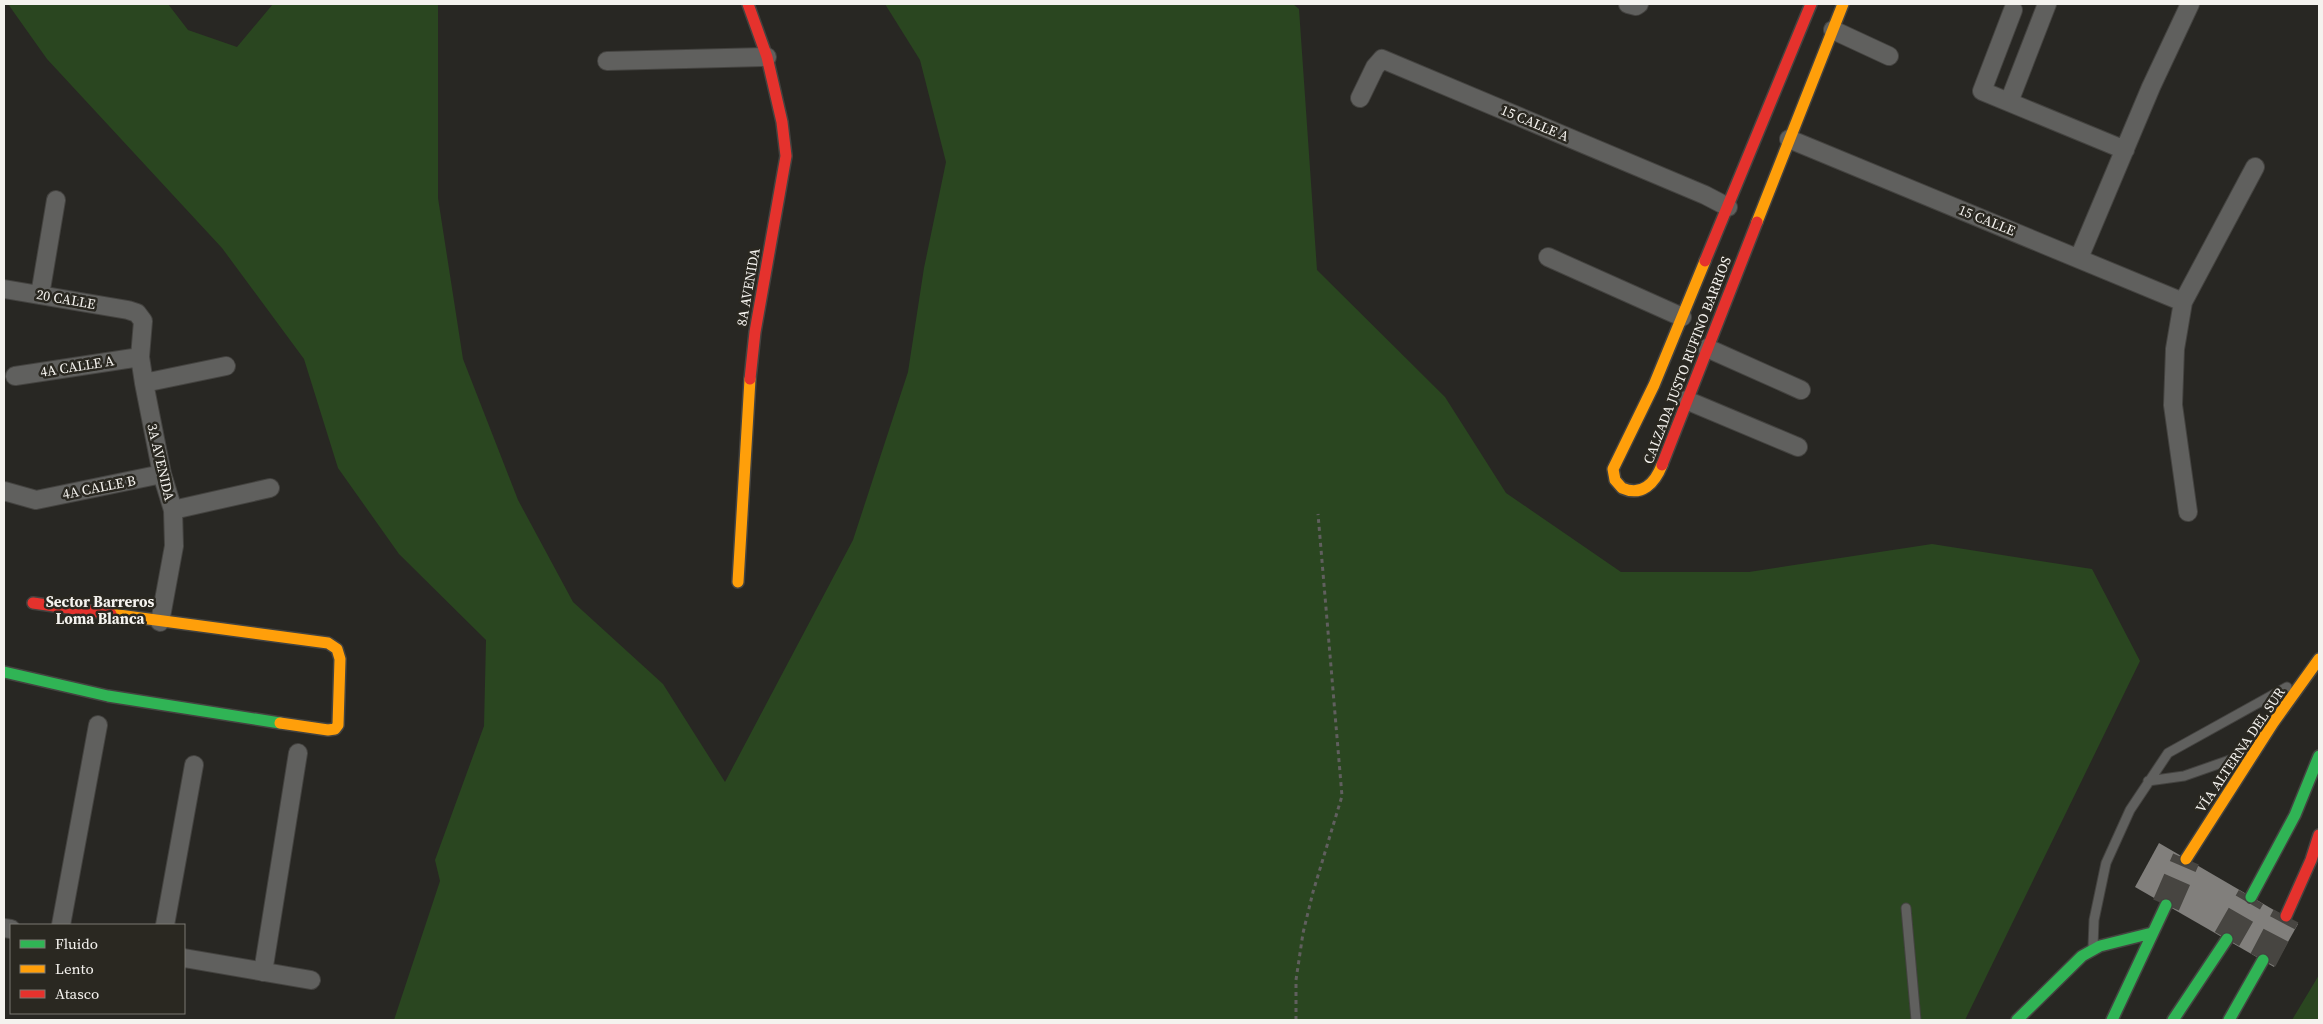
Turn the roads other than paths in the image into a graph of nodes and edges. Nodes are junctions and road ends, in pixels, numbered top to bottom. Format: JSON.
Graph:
{"nodes":[{"id":1,"x":748,"y":4,"type":"edge"},
{"id":2,"x":1628,"y":4,"type":"edge"},
{"id":3,"x":1639,"y":4,"type":"edge"},
{"id":4,"x":1811,"y":4,"type":"edge"},
{"id":5,"x":1844,"y":4,"type":"edge"},
{"id":6,"x":2047,"y":4,"type":"edge"},
{"id":7,"x":2190,"y":4,"type":"edge"},
{"id":8,"x":2013,"y":10,"type":"dead end"},
{"id":9,"x":1833,"y":30,"type":"junction"},
{"id":10,"x":1889,"y":56,"type":"dead end"},
{"id":11,"x":767,"y":57,"type":"junction"},
{"id":12,"x":607,"y":61,"type":"dead end"},
{"id":13,"x":1360,"y":98,"type":"dead end"},
{"id":14,"x":2009,"y":102,"type":"junction"},
{"id":15,"x":1789,"y":139,"type":"junction"},
{"id":16,"x":2125,"y":150,"type":"junction"},
{"id":17,"x":2255,"y":167,"type":"dead end"},
{"id":18,"x":56,"y":200,"type":"dead end"},
{"id":19,"x":1728,"y":207,"type":"junction"},
{"id":20,"x":1548,"y":257,"type":"dead end"},
{"id":21,"x":2079,"y":258,"type":"junction"},
{"id":22,"x":4,"y":289,"type":"edge"},
{"id":23,"x":40,"y":295,"type":"junction"},
{"id":24,"x":2184,"y":302,"type":"junction"},
{"id":25,"x":128,"y":310,"type":"joint"},
{"id":26,"x":1682,"y":317,"type":"junction"},
{"id":27,"x":1707,"y":348,"type":"junction"},
{"id":28,"x":140,"y":357,"type":"junction"},
{"id":29,"x":226,"y":366,"type":"dead end"},
{"id":30,"x":15,"y":376,"type":"dead end"},
{"id":31,"x":144,"y":383,"type":"junction"},
{"id":32,"x":1801,"y":390,"type":"dead end"},
{"id":33,"x":1686,"y":400,"type":"junction"},
{"id":34,"x":1798,"y":447,"type":"dead end"},
{"id":35,"x":162,"y":474,"type":"junction"},
{"id":36,"x":270,"y":488,"type":"dead end"},
{"id":37,"x":4,"y":491,"type":"edge"},
{"id":38,"x":173,"y":510,"type":"junction"},
{"id":39,"x":2188,"y":512,"type":"dead end"},
{"id":40,"x":738,"y":582,"type":"dead end"},
{"id":41,"x":33,"y":603,"type":"dead end"},
{"id":42,"x":160,"y":622,"type":"junction"},
{"id":43,"x":2319,"y":658,"type":"edge"},
{"id":44,"x":4,"y":672,"type":"edge"},
{"id":45,"x":2307,"y":676,"type":"junction"},
{"id":46,"x":98,"y":725,"type":"dead end"},
{"id":47,"x":2256,"y":750,"type":"junction"},
{"id":48,"x":298,"y":753,"type":"dead end"},
{"id":49,"x":2319,"y":756,"type":"edge"},
{"id":50,"x":194,"y":765,"type":"dead end"},
{"id":51,"x":2148,"y":782,"type":"junction"},
{"id":52,"x":2319,"y":835,"type":"edge"},
{"id":53,"x":2186,"y":859,"type":"tunnel mouth"},
{"id":54,"x":2251,"y":897,"type":"tunnel mouth"},
{"id":55,"x":2166,"y":904,"type":"tunnel mouth"},
{"id":56,"x":1906,"y":908,"type":"dead end"},
{"id":57,"x":2286,"y":916,"type":"tunnel mouth"},
{"id":58,"x":61,"y":924,"type":"edge"},
{"id":59,"x":165,"y":924,"type":"edge"},
{"id":60,"x":2152,"y":933,"type":"junction"},
{"id":61,"x":2227,"y":940,"type":"tunnel mouth"},
{"id":62,"x":2092,"y":950,"type":"junction"},
{"id":63,"x":185,"y":958,"type":"edge"},
{"id":64,"x":2263,"y":960,"type":"tunnel mouth"},
{"id":65,"x":263,"y":972,"type":"junction"},
{"id":66,"x":311,"y":980,"type":"dead end"},
{"id":67,"x":1916,"y":1020,"type":"edge"},
{"id":68,"x":2017,"y":1020,"type":"edge"},
{"id":69,"x":2112,"y":1020,"type":"edge"},
{"id":70,"x":2173,"y":1020,"type":"edge"},
{"id":71,"x":2229,"y":1020,"type":"edge"}],
"edges":[{"from":1,"to":11,"type":"main road","name":"8A AVENIDA"},
{"from":2,"to":3,"type":"street"},
{"from":4,"to":19,"type":"main road","name":"CALZADA JUSTO RUFINO BARRIOS"},
{"from":5,"to":9,"type":"main road","name":"CALZADA JUSTO RUFINO BARRIOS"},
{"from":6,"to":14,"type":"street"},
{"from":7,"to":16,"type":"street"},
{"from":8,"to":14,"type":"street"},
{"from":9,"to":10,"type":"street"},
{"from":9,"to":15,"type":"main road","name":"CALZADA JUSTO RUFINO BARRIOS"},
{"from":11,"to":12,"type":"street"},
{"from":11,"to":40,"type":"main road","name":"8A AVENIDA"},
{"from":13,"to":19,"type":"street","name":"15 CALLE A"},
{"from":14,"to":16,"type":"street"},
{"from":15,"to":21,"type":"street","name":"15 CALLE"},
{"from":15,"to":27,"type":"main road","name":"CALZADA JUSTO RUFINO BARRIOS"},
{"from":16,"to":21,"type":"street"},
{"from":17,"to":24,"type":"street"},
{"from":18,"to":23,"type":"street"},
{"from":19,"to":26,"type":"main road","name":"CALZADA JUSTO RUFINO BARRIOS"},
{"from":20,"to":26,"type":"street"},
{"from":21,"to":24,"type":"street","name":"15 CALLE"},
{"from":22,"to":23,"type":"street","name":"20 CALLE"},
{"from":23,"to":25,"type":"street","name":"20 CALLE"},
{"from":24,"to":39,"type":"street"},
{"from":25,"to":28,"type":"street","name":"3A AVENIDA"},
{"from":26,"to":33,"type":"main road","name":"CALZADA JUSTO RUFINO BARRIOS"},
{"from":27,"to":32,"type":"street"},
{"from":27,"to":33,"type":"main road","name":"CALZADA JUSTO RUFINO BARRIOS"},
{"from":28,"to":30,"type":"street","name":"4A CALLE A"},
{"from":28,"to":31,"type":"street","name":"3A AVENIDA"},
{"from":29,"to":31,"type":"street"},
{"from":31,"to":35,"type":"street","name":"3A AVENIDA"},
{"from":33,"to":34,"type":"street"},
{"from":35,"to":37,"type":"street","name":"4A CALLE B"},
{"from":35,"to":38,"type":"street","name":"3A AVENIDA"},
{"from":36,"to":38,"type":"street"},
{"from":38,"to":42,"type":"street","name":"3A AVENIDA"},
{"from":41,"to":42,"type":"main road"},
{"from":42,"to":44,"type":"main road"},
{"from":43,"to":45,"type":"main road","name":"VÍA ALTERNA DEL SUR"},
{"from":45,"to":47,"type":"main road","name":"VÍA ALTERNA DEL SUR"},
{"from":45,"to":51,"type":"lane"},
{"from":46,"to":58,"type":"street"},
{"from":47,"to":51,"type":"lane"},
{"from":47,"to":53,"type":"main road","name":"VÍA ALTERNA DEL SUR"},
{"from":48,"to":65,"type":"street"},
{"from":49,"to":54,"type":"main road"},
{"from":50,"to":59,"type":"street"},
{"from":51,"to":62,"type":"lane"},
{"from":52,"to":57,"type":"main road"},
{"from":55,"to":60,"type":"main road"},
{"from":56,"to":67,"type":"lane"},
{"from":60,"to":62,"type":"main road"},
{"from":60,"to":69,"type":"main road"},
{"from":61,"to":70,"type":"main road"},
{"from":62,"to":68,"type":"main road"},
{"from":63,"to":65,"type":"street"},
{"from":64,"to":71,"type":"main road"},
{"from":65,"to":66,"type":"street"}]}
